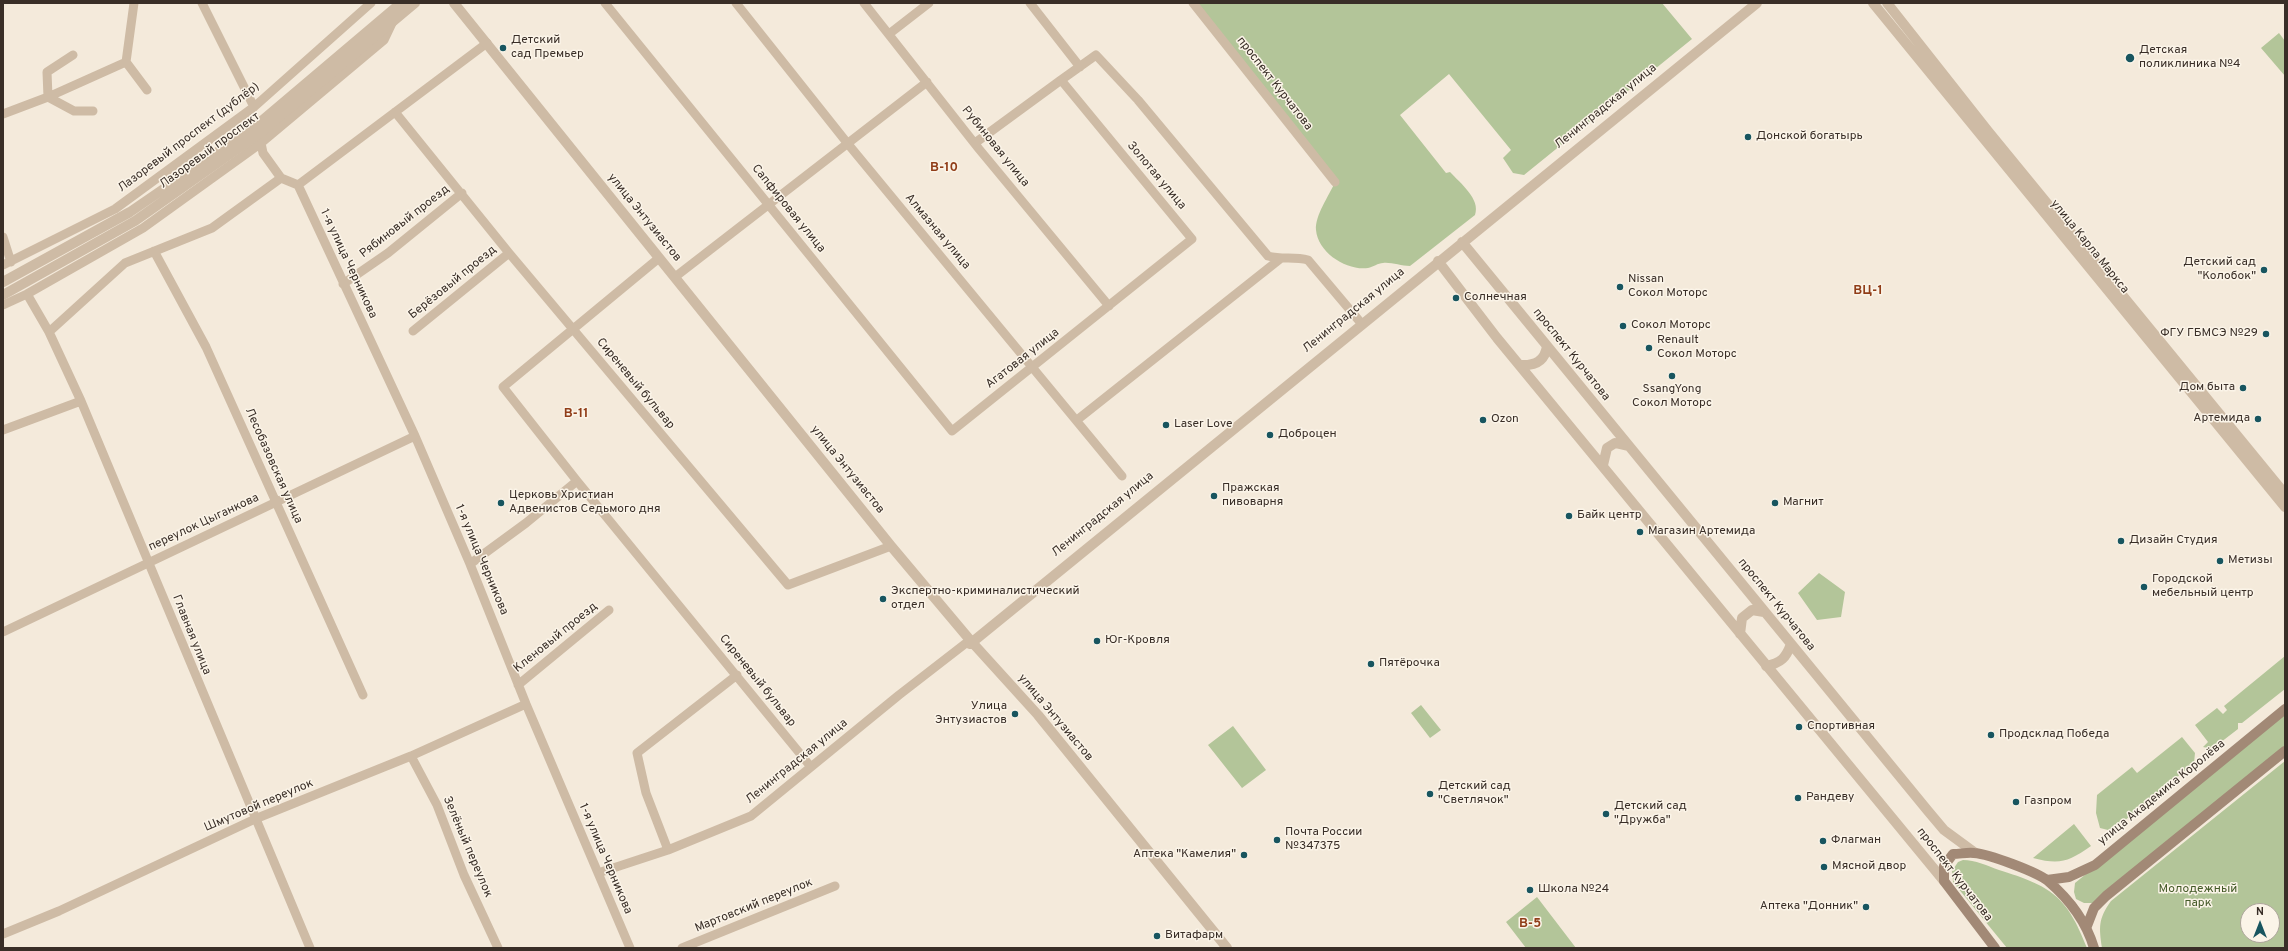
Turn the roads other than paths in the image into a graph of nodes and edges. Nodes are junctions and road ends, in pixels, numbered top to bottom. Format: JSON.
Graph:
{"nodes":[{"id":1,"x":134,"y":3,"type":"edge"},
{"id":2,"x":202,"y":3,"type":"edge"},
{"id":3,"x":371,"y":3,"type":"edge"},
{"id":4,"x":401,"y":3,"type":"edge"},
{"id":5,"x":415,"y":3,"type":"edge"},
{"id":6,"x":604,"y":3,"type":"edge"},
{"id":7,"x":736,"y":3,"type":"edge"},
{"id":8,"x":864,"y":3,"type":"edge"},
{"id":9,"x":929,"y":3,"type":"edge"},
{"id":10,"x":1030,"y":3,"type":"edge"},
{"id":11,"x":1193,"y":3,"type":"edge"},
{"id":12,"x":1756,"y":3,"type":"edge"},
{"id":13,"x":1873,"y":3,"type":"edge"},
{"id":14,"x":1887,"y":3,"type":"edge"},
{"id":15,"x":458,"y":4,"type":"edge"},
{"id":16,"x":393,"y":21,"type":"junction"},
{"id":17,"x":889,"y":34,"type":"junction"},
{"id":18,"x":487,"y":43,"type":"junction"},
{"id":19,"x":73,"y":55,"type":"dead end"},
{"id":20,"x":126,"y":62,"type":"junction"},
{"id":21,"x":1080,"y":67,"type":"junction"},
{"id":22,"x":1061,"y":80,"type":"junction"},
{"id":23,"x":927,"y":82,"type":"junction"},
{"id":24,"x":147,"y":90,"type":"dead end"},
{"id":25,"x":48,"y":97,"type":"junction"},
{"id":26,"x":254,"y":107,"type":"junction"},
{"id":27,"x":93,"y":111,"type":"dead end"},
{"id":28,"x":395,"y":112,"type":"junction"},
{"id":29,"x":3,"y":114,"type":"edge"},
{"id":30,"x":261,"y":143,"type":"junction"},
{"id":31,"x":975,"y":143,"type":"junction"},
{"id":32,"x":848,"y":144,"type":"junction"},
{"id":33,"x":282,"y":178,"type":"junction"},
{"id":34,"x":1335,"y":182,"type":"dead end"},
{"id":35,"x":298,"y":185,"type":"junction"},
{"id":36,"x":462,"y":193,"type":"junction"},
{"id":37,"x":768,"y":203,"type":"junction"},
{"id":38,"x":3,"y":237,"type":"edge"},
{"id":39,"x":1462,"y":242,"type":"junction"},
{"id":40,"x":154,"y":251,"type":"junction"},
{"id":41,"x":509,"y":253,"type":"junction"},
{"id":42,"x":659,"y":258,"type":"junction"},
{"id":43,"x":1280,"y":259,"type":"junction"},
{"id":44,"x":1438,"y":262,"type":"junction"},
{"id":45,"x":7,"y":264,"type":"edge"},
{"id":46,"x":675,"y":277,"type":"junction"},
{"id":47,"x":3,"y":282,"type":"edge"},
{"id":48,"x":343,"y":284,"type":"junction"},
{"id":49,"x":27,"y":294,"type":"junction"},
{"id":50,"x":3,"y":295,"type":"edge"},
{"id":51,"x":3,"y":305,"type":"edge"},
{"id":52,"x":1109,"y":306,"type":"junction"},
{"id":53,"x":1361,"y":323,"type":"junction"},
{"id":54,"x":574,"y":330,"type":"junction"},
{"id":55,"x":413,"y":331,"type":"dead end"},
{"id":56,"x":49,"y":332,"type":"junction"},
{"id":57,"x":1547,"y":346,"type":"junction"},
{"id":58,"x":1520,"y":365,"type":"junction"},
{"id":59,"x":1033,"y":366,"type":"junction"},
{"id":60,"x":81,"y":401,"type":"junction"},
{"id":61,"x":1077,"y":420,"type":"junction"},
{"id":62,"x":3,"y":430,"type":"edge"},
{"id":63,"x":952,"y":431,"type":"joint"},
{"id":64,"x":415,"y":436,"type":"junction"},
{"id":65,"x":1628,"y":446,"type":"junction"},
{"id":66,"x":1602,"y":465,"type":"junction"},
{"id":67,"x":1122,"y":476,"type":"dead end"},
{"id":68,"x":577,"y":481,"type":"junction"},
{"id":69,"x":2285,"y":494,"type":"edge"},
{"id":70,"x":276,"y":503,"type":"junction"},
{"id":71,"x":2285,"y":507,"type":"edge"},
{"id":72,"x":891,"y":546,"type":"junction"},
{"id":73,"x":148,"y":562,"type":"junction"},
{"id":74,"x":470,"y":564,"type":"junction"},
{"id":75,"x":609,"y":610,"type":"dead end"},
{"id":76,"x":1764,"y":612,"type":"junction"},
{"id":77,"x":3,"y":632,"type":"edge"},
{"id":78,"x":1740,"y":634,"type":"junction"},
{"id":79,"x":970,"y":642,"type":"junction"},
{"id":80,"x":1791,"y":644,"type":"junction"},
{"id":81,"x":1766,"y":666,"type":"junction"},
{"id":82,"x":737,"y":675,"type":"junction"},
{"id":83,"x":518,"y":685,"type":"junction"},
{"id":84,"x":363,"y":695,"type":"dead end"},
{"id":85,"x":526,"y":704,"type":"junction"},
{"id":86,"x":2285,"y":709,"type":"edge"},
{"id":87,"x":2285,"y":751,"type":"edge"},
{"id":88,"x":411,"y":756,"type":"junction"},
{"id":89,"x":811,"y":767,"type":"junction"},
{"id":90,"x":254,"y":819,"type":"junction"},
{"id":91,"x":668,"y":850,"type":"junction"},
{"id":92,"x":1974,"y":852,"type":"junction"},
{"id":93,"x":598,"y":873,"type":"junction"},
{"id":94,"x":2047,"y":880,"type":"junction"},
{"id":95,"x":1944,"y":881,"type":"junction"},
{"id":96,"x":835,"y":886,"type":"dead end"},
{"id":97,"x":2086,"y":926,"type":"junction"},
{"id":98,"x":3,"y":934,"type":"edge"},
{"id":99,"x":310,"y":948,"type":"edge"},
{"id":100,"x":498,"y":948,"type":"edge"},
{"id":101,"x":630,"y":948,"type":"edge"},
{"id":102,"x":682,"y":948,"type":"edge"},
{"id":103,"x":1218,"y":948,"type":"edge"},
{"id":104,"x":1227,"y":948,"type":"edge"},
{"id":105,"x":1995,"y":948,"type":"edge"},
{"id":106,"x":2094,"y":948,"type":"edge"}],
"edges":[{"from":1,"to":20,"type":"street"},
{"from":2,"to":26,"type":"street"},
{"from":3,"to":26,"type":"street","name":"Лазоревый проспект (дублёр)"},
{"from":4,"to":47,"type":"street","name":"Лазоревый проспект"},
{"from":5,"to":16,"type":"street","name":"Лазоревый проспект"},
{"from":6,"to":37,"type":"street","name":"Сапфировая улица"},
{"from":7,"to":32,"type":"street","name":"Алмазная улица"},
{"from":8,"to":17,"type":"street","name":"Рубиновая улица"},
{"from":9,"to":17,"type":"street"},
{"from":10,"to":21,"type":"street"},
{"from":11,"to":34,"type":"street","name":"проспект Курчатова"},
{"from":12,"to":39,"type":"street","name":"Ленинградская улица"},
{"from":13,"to":71,"type":"street","name":"улица Карла Маркса"},
{"from":14,"to":69,"type":"street","name":"улица Карла Маркса"},
{"from":15,"to":18,"type":"street","name":"улица Энтузиастов"},
{"from":16,"to":30,"type":"street"},
{"from":16,"to":50,"type":"street","name":"Лазоревый проспект"},
{"from":17,"to":23,"type":"street","name":"Рубиновая улица"},
{"from":18,"to":28,"type":"street"},
{"from":18,"to":42,"type":"street","name":"улица Энтузиастов"},
{"from":19,"to":25,"type":"street"},
{"from":20,"to":24,"type":"street"},
{"from":20,"to":25,"type":"street"},
{"from":21,"to":22,"type":"street"},
{"from":21,"to":43,"type":"street"},
{"from":22,"to":31,"type":"street"},
{"from":22,"to":52,"type":"street","name":"Золотая улица"},
{"from":23,"to":31,"type":"street","name":"Рубиновая улица"},
{"from":23,"to":32,"type":"street"},
{"from":25,"to":27,"type":"street"},
{"from":25,"to":29,"type":"street"},
{"from":26,"to":45,"type":"street","name":"Лазоревый проспект (дублёр)"},
{"from":28,"to":35,"type":"street"},
{"from":28,"to":36,"type":"street","name":"Сиреневый бульвар"},
{"from":30,"to":33,"type":"street"},
{"from":30,"to":49,"type":"street"},
{"from":31,"to":52,"type":"street","name":"Рубиновая улица"},
{"from":32,"to":37,"type":"street"},
{"from":32,"to":59,"type":"street","name":"Алмазная улица"},
{"from":33,"to":35,"type":"street"},
{"from":33,"to":40,"type":"street"},
{"from":35,"to":48,"type":"street","name":"1-я улица Черникова"},
{"from":36,"to":41,"type":"street","name":"Сиреневый бульвар"},
{"from":36,"to":48,"type":"street","name":"Рябиновый проезд"},
{"from":37,"to":46,"type":"street"},
{"from":37,"to":63,"type":"street","name":"Сапфировая улица"},
{"from":38,"to":45,"type":"street"},
{"from":39,"to":44,"type":"street","name":"Ленинградская улица"},
{"from":39,"to":57,"type":"street","name":"проспект Курчатова"},
{"from":40,"to":56,"type":"street"},
{"from":40,"to":70,"type":"street","name":"Лесобазовская улица"},
{"from":41,"to":54,"type":"street","name":"Сиреневый бульвар"},
{"from":41,"to":55,"type":"street","name":"Берёзовый проезд"},
{"from":42,"to":46,"type":"street","name":"улица Энтузиастов"},
{"from":42,"to":54,"type":"street"},
{"from":43,"to":53,"type":"street"},
{"from":43,"to":61,"type":"street"},
{"from":44,"to":53,"type":"street","name":"Ленинградская улица"},
{"from":44,"to":58,"type":"street","name":"проспект Курчатова"},
{"from":44,"to":79,"type":"street"},
{"from":46,"to":72,"type":"street","name":"улица Энтузиастов"},
{"from":48,"to":64,"type":"street","name":"1-я улица Черникова"},
{"from":49,"to":51,"type":"street"},
{"from":49,"to":56,"type":"street","name":"Главная улица"},
{"from":52,"to":59,"type":"street","name":"Агатовая улица"},
{"from":53,"to":79,"type":"street","name":"Ленинградская улица"},
{"from":54,"to":68,"type":"street","name":"Сиреневый бульвар"},
{"from":54,"to":72,"type":"street","name":"Сиреневый бульвар"},
{"from":56,"to":60,"type":"street","name":"Главная улица"},
{"from":57,"to":58,"type":"street"},
{"from":57,"to":65,"type":"street","name":"проспект Курчатова"},
{"from":58,"to":66,"type":"street","name":"проспект Курчатова"},
{"from":59,"to":61,"type":"street","name":"Алмазная улица"},
{"from":59,"to":63,"type":"street","name":"Агатовая улица"},
{"from":60,"to":62,"type":"street"},
{"from":60,"to":73,"type":"street","name":"Главная улица"},
{"from":61,"to":67,"type":"street","name":"Алмазная улица"},
{"from":64,"to":70,"type":"street","name":"переулок Цыганкова"},
{"from":64,"to":74,"type":"street","name":"1-я улица Черникова"},
{"from":65,"to":66,"type":"street"},
{"from":65,"to":76,"type":"street","name":"проспект Курчатова"},
{"from":66,"to":78,"type":"street","name":"проспект Курчатова"},
{"from":68,"to":74,"type":"street"},
{"from":68,"to":82,"type":"street","name":"Сиреневый бульвар"},
{"from":70,"to":73,"type":"street","name":"переулок Цыганкова"},
{"from":70,"to":84,"type":"street","name":"Лесобазовская улица"},
{"from":72,"to":79,"type":"street","name":"улица Энтузиастов"},
{"from":73,"to":77,"type":"street","name":"переулок Цыганкова"},
{"from":73,"to":90,"type":"street","name":"Главная улица"},
{"from":74,"to":83,"type":"street","name":"1-я улица Черникова"},
{"from":75,"to":83,"type":"street","name":"Кленовый проезд"},
{"from":76,"to":78,"type":"street"},
{"from":76,"to":80,"type":"street","name":"проспект Курчатова"},
{"from":78,"to":81,"type":"street","name":"проспект Курчатова"},
{"from":79,"to":89,"type":"street","name":"Ленинградская улица"},
{"from":79,"to":103,"type":"street"},
{"from":79,"to":104,"type":"street","name":"улица Энтузиастов"},
{"from":80,"to":81,"type":"street"},
{"from":80,"to":92,"type":"street","name":"проспект Курчатова"},
{"from":81,"to":95,"type":"street","name":"проспект Курчатова"},
{"from":82,"to":89,"type":"street","name":"Сиреневый бульвар"},
{"from":82,"to":91,"type":"street"},
{"from":83,"to":85,"type":"street","name":"1-я улица Черникова"},
{"from":85,"to":88,"type":"street","name":"Шмутовой переулок"},
{"from":85,"to":93,"type":"street","name":"1-я улица Черникова"},
{"from":86,"to":94,"type":"main road","name":"улица Академика Королёва"},
{"from":87,"to":97,"type":"main road"},
{"from":88,"to":90,"type":"street","name":"Шмутовой переулок"},
{"from":88,"to":100,"type":"street","name":"Зелёный переулок"},
{"from":89,"to":91,"type":"street","name":"Ленинградская улица"},
{"from":90,"to":98,"type":"street","name":"Шмутовой переулок"},
{"from":90,"to":99,"type":"street","name":"Главная улица"},
{"from":91,"to":93,"type":"street","name":"Ленинградская улица"},
{"from":92,"to":94,"type":"main road","name":"проспект Курчатова"},
{"from":92,"to":95,"type":"main road"},
{"from":93,"to":101,"type":"street","name":"1-я улица Черникова"},
{"from":94,"to":97,"type":"main road","name":"проспект Курчатова"},
{"from":95,"to":105,"type":"main road","name":"проспект Курчатова"},
{"from":96,"to":102,"type":"street","name":"Мартовский переулок"},
{"from":97,"to":106,"type":"main road","name":"проспект Курчатова"}]}
